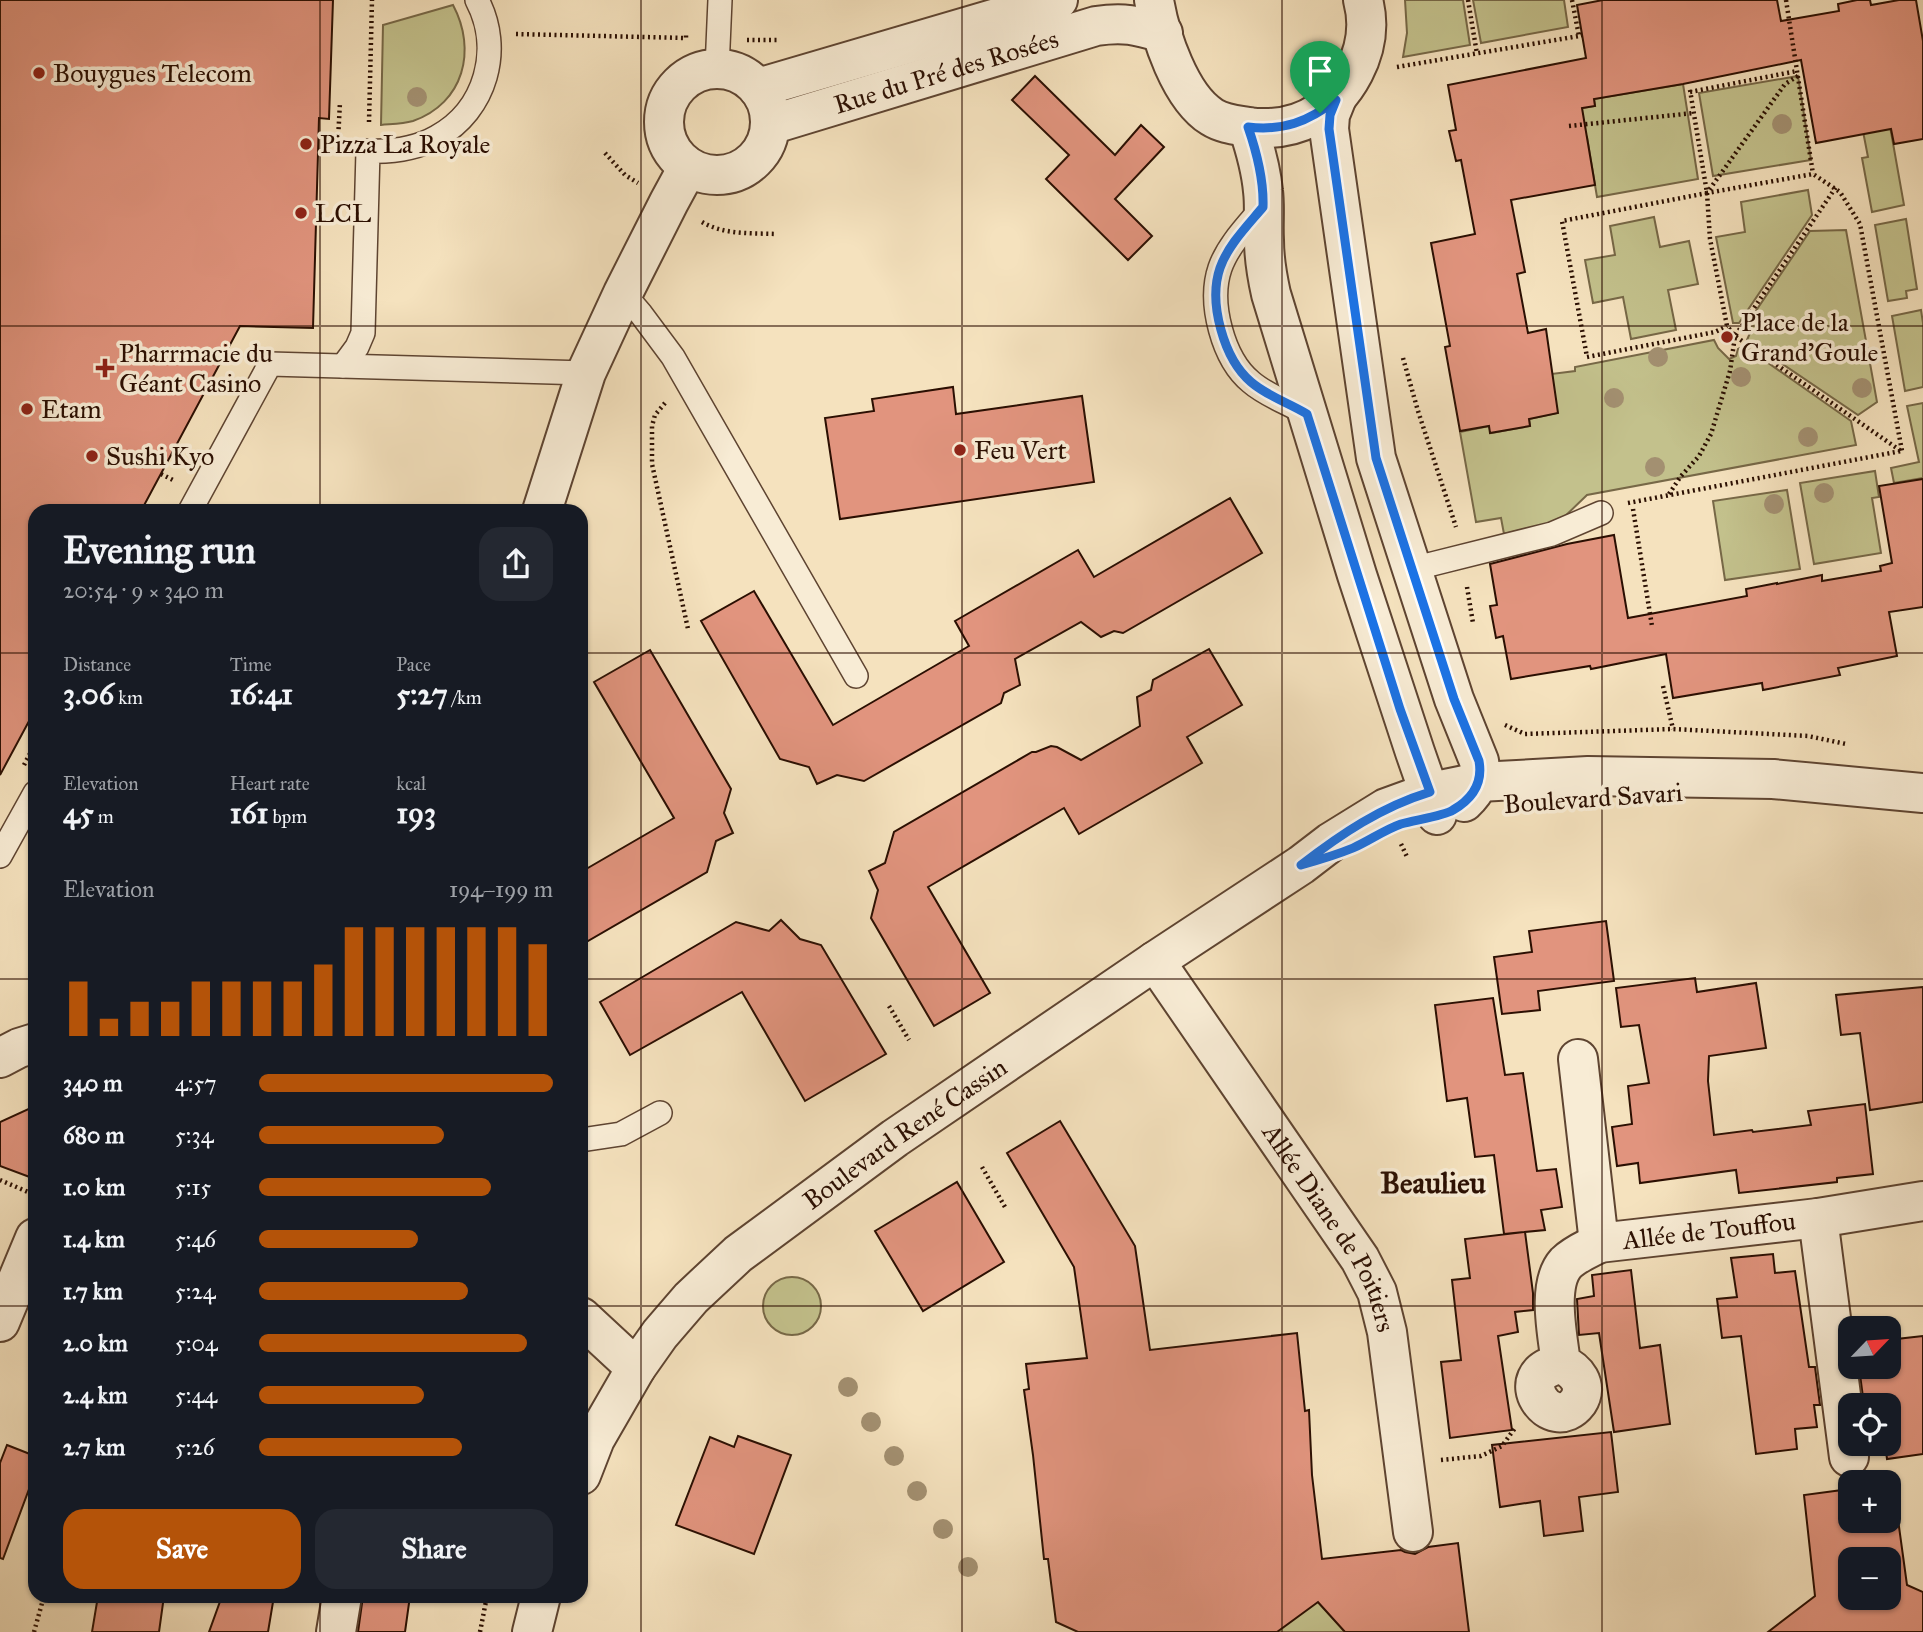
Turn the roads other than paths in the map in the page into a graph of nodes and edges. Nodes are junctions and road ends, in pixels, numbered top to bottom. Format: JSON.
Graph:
{"nodes":[{"id":1,"x":477,"y":0,"type":"edge"},
{"id":2,"x":720,"y":0,"type":"edge"},
{"id":3,"x":1058,"y":0,"type":"edge"},
{"id":4,"x":1363,"y":0,"type":"edge"},
{"id":5,"x":1158,"y":16,"type":"edge"},
{"id":6,"x":717,"y":69,"type":"junction"},
{"id":7,"x":758,"y":88,"type":"junction"},
{"id":8,"x":1336,"y":100,"type":"junction"},
{"id":9,"x":770,"y":125,"type":"junction"},
{"id":10,"x":1248,"y":127,"type":"junction"},
{"id":11,"x":688,"y":167,"type":"junction"},
{"id":12,"x":1263,"y":207,"type":"junction"},
{"id":13,"x":623,"y":293,"type":"junction"},
{"id":14,"x":343,"y":366,"type":"junction"},
{"id":15,"x":586,"y":373,"type":"junction"},
{"id":16,"x":1307,"y":414,"type":"junction"},
{"id":17,"x":194,"y":504,"type":"edge"},
{"id":18,"x":544,"y":504,"type":"edge"},
{"id":19,"x":1601,"y":513,"type":"dead end"},
{"id":20,"x":1412,"y":569,"type":"junction"},
{"id":21,"x":856,"y":676,"type":"dead end"},
{"id":22,"x":1479,"y":772,"type":"junction"},
{"id":23,"x":1773,"y":779,"type":"junction"},
{"id":24,"x":1923,"y":793,"type":"edge"},
{"id":25,"x":28,"y":806,"type":"edge"},
{"id":26,"x":1439,"y":806,"type":"junction"},
{"id":27,"x":0,"y":856,"type":"edge"},
{"id":28,"x":1155,"y":961,"type":"junction"},
{"id":29,"x":28,"y":1045,"type":"edge"},
{"id":30,"x":0,"y":1058,"type":"edge"},
{"id":31,"x":1578,"y":1059,"type":"dead end"},
{"id":32,"x":660,"y":1114,"type":"dead end"},
{"id":33,"x":588,"y":1141,"type":"edge"},
{"id":34,"x":1923,"y":1201,"type":"edge"},
{"id":35,"x":1818,"y":1218,"type":"junction"},
{"id":36,"x":1599,"y":1243,"type":"junction"},
{"id":37,"x":28,"y":1255,"type":"edge"},
{"id":38,"x":0,"y":1322,"type":"edge"},
{"id":39,"x":588,"y":1323,"type":"edge"},
{"id":40,"x":636,"y":1368,"type":"junction"},
{"id":41,"x":1539,"y":1401,"type":"road end"},
{"id":42,"x":588,"y":1457,"type":"edge"},
{"id":43,"x":1849,"y":1457,"type":"dead end"},
{"id":44,"x":1413,"y":1532,"type":"dead end"},
{"id":45,"x":341,"y":1603,"type":"edge"},
{"id":46,"x":539,"y":1603,"type":"edge"},
{"id":47,"x":336,"y":1632,"type":"edge"},
{"id":48,"x":532,"y":1632,"type":"edge"}],
"edges":[{"from":1,"to":14,"type":"lane"},
{"from":2,"to":6,"type":"lane"},
{"from":3,"to":7,"type":"street","name":"Rue du Pré des Rosées"},
{"from":4,"to":8,"type":"street"},
{"from":5,"to":9,"type":"street","name":"Rue du Pré des Rosées"},
{"from":5,"to":10,"type":"street"},
{"from":6,"to":7,"type":"street"},
{"from":6,"to":11,"type":"street"},
{"from":7,"to":9,"type":"street"},
{"from":8,"to":10,"type":"street"},
{"from":8,"to":20,"type":"street"},
{"from":9,"to":11,"type":"street"},
{"from":10,"to":12,"type":"street"},
{"from":11,"to":13,"type":"street"},
{"from":12,"to":16,"type":"street"},
{"from":12,"to":16,"type":"lane"},
{"from":13,"to":15,"type":"street"},
{"from":13,"to":21,"type":"lane"},
{"from":14,"to":15,"type":"lane"},
{"from":14,"to":17,"type":"lane"},
{"from":15,"to":18,"type":"street"},
{"from":16,"to":26,"type":"street"},
{"from":19,"to":20,"type":"lane"},
{"from":20,"to":22,"type":"street"},
{"from":22,"to":23,"type":"street","name":"Boulevard Savari"},
{"from":22,"to":26,"type":"street","name":"Boulevard Savari"},
{"from":23,"to":24,"type":"street","name":"Boulevard Savari"},
{"from":23,"to":26,"type":"street","name":"Boulevard Savari"},
{"from":25,"to":27,"type":"lane"},
{"from":26,"to":28,"type":"street","name":"Boulevard René Cassin"},
{"from":28,"to":40,"type":"street","name":"Boulevard René Cassin"},
{"from":28,"to":44,"type":"street","name":"Allée Diane de Poitiers"},
{"from":29,"to":30,"type":"street"},
{"from":31,"to":36,"type":"street","name":"Allée de Touffou"},
{"from":32,"to":33,"type":"lane"},
{"from":34,"to":35,"type":"street","name":"Allée de Touffou"},
{"from":35,"to":36,"type":"street","name":"Allée de Touffou"},
{"from":35,"to":43,"type":"street","name":"Allée de Touffou"},
{"from":36,"to":41,"type":"street","name":"Allée de Touffou"},
{"from":37,"to":38,"type":"street"},
{"from":39,"to":40,"type":"street"},
{"from":40,"to":42,"type":"street","name":"Boulevard René Cassin"},
{"from":45,"to":47,"type":"street"},
{"from":46,"to":48,"type":"street"}]}
